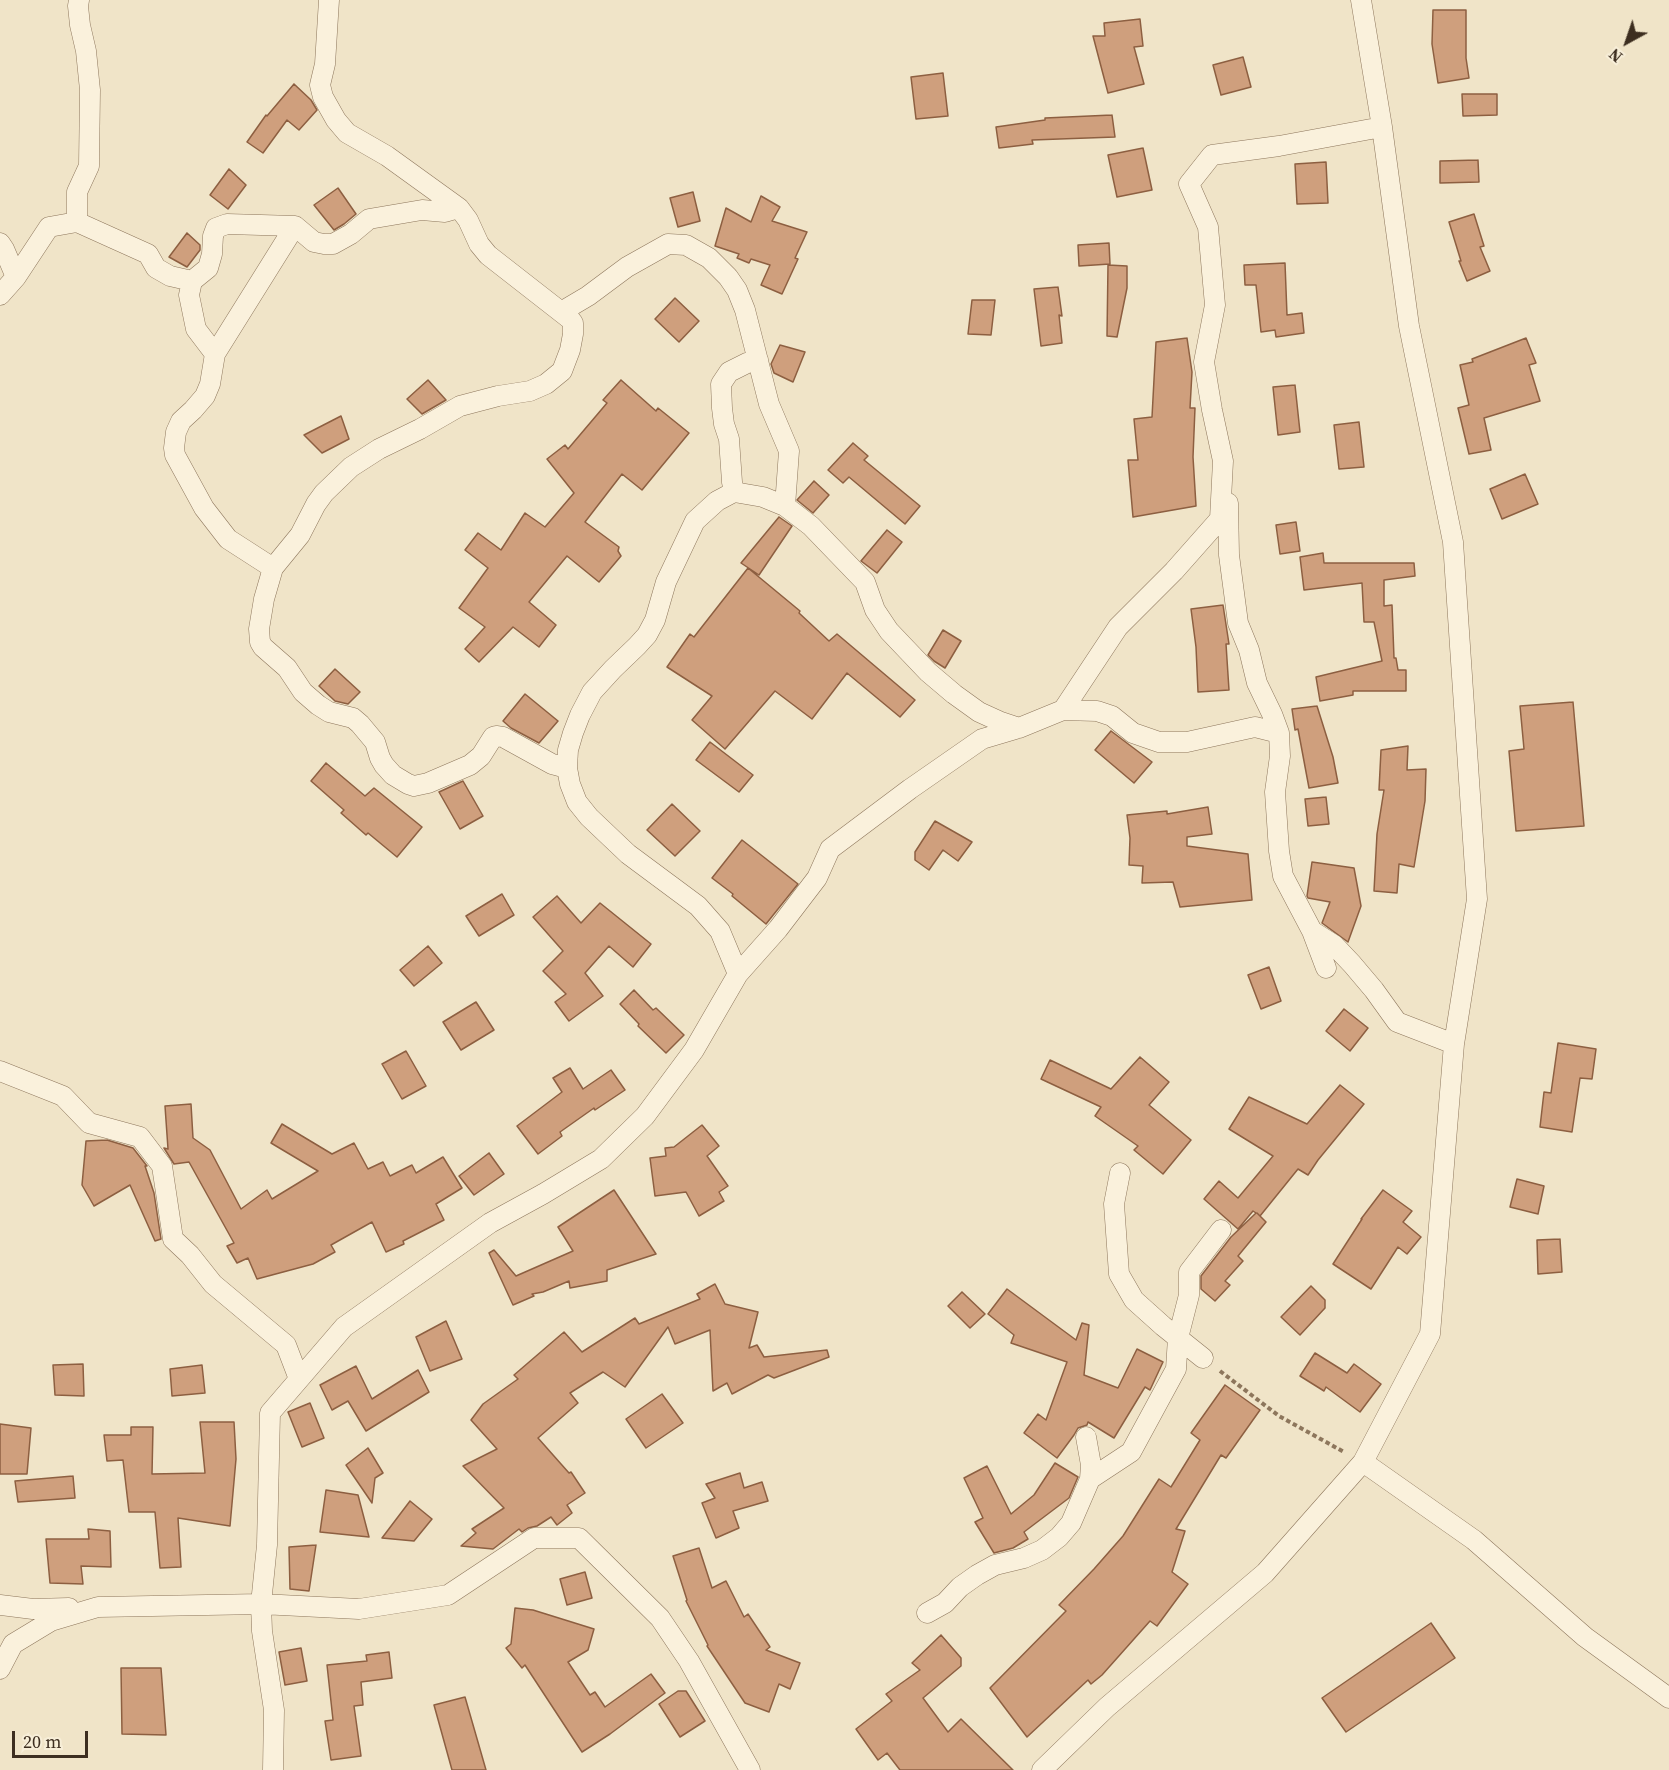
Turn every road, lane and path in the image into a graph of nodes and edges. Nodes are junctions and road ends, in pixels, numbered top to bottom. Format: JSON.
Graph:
{"nodes":[{"id":1,"x":79,"y":0,"type":"edge"},
{"id":2,"x":329,"y":0,"type":"edge"},
{"id":3,"x":1361,"y":0,"type":"edge"},
{"id":4,"x":1382,"y":127,"type":"junction"},
{"id":5,"x":459,"y":208,"type":"junction"},
{"id":6,"x":76,"y":222,"type":"junction"},
{"id":7,"x":295,"y":226,"type":"junction"},
{"id":8,"x":0,"y":243,"type":"edge"},
{"id":9,"x":16,"y":277,"type":"junction"},
{"id":10,"x":192,"y":281,"type":"junction"},
{"id":11,"x":0,"y":295,"type":"edge"},
{"id":12,"x":561,"y":312,"type":"junction"},
{"id":13,"x":215,"y":354,"type":"junction"},
{"id":14,"x":758,"y":360,"type":"junction"},
{"id":15,"x":1223,"y":461,"type":"junction"},
{"id":16,"x":734,"y":492,"type":"junction"},
{"id":17,"x":785,"y":506,"type":"junction"},
{"id":18,"x":273,"y":567,"type":"junction"},
{"id":19,"x":1063,"y":710,"type":"junction"},
{"id":20,"x":1019,"y":728,"type":"junction"},
{"id":21,"x":1279,"y":734,"type":"junction"},
{"id":22,"x":567,"y":768,"type":"junction"},
{"id":23,"x":1312,"y":931,"type":"junction"},
{"id":24,"x":1326,"y":968,"type":"dead end"},
{"id":25,"x":738,"y":974,"type":"junction"},
{"id":26,"x":1455,"y":1044,"type":"junction"},
{"id":27,"x":0,"y":1071,"type":"edge"},
{"id":28,"x":1120,"y":1173,"type":"dead end"},
{"id":29,"x":1221,"y":1230,"type":"dead end"},
{"id":30,"x":1178,"y":1338,"type":"junction"},
{"id":31,"x":1203,"y":1358,"type":"joint"},
{"id":32,"x":299,"y":1379,"type":"junction"},
{"id":33,"x":1086,"y":1437,"type":"dead end"},
{"id":34,"x":1363,"y":1462,"type":"junction"},
{"id":35,"x":1090,"y":1479,"type":"junction"},
{"id":36,"x":261,"y":1604,"type":"junction"},
{"id":37,"x":0,"y":1605,"type":"edge"},
{"id":38,"x":99,"y":1606,"type":"junction"},
{"id":39,"x":20,"y":1608,"type":"junction"},
{"id":40,"x":927,"y":1613,"type":"dead end"},
{"id":41,"x":25,"y":1637,"type":"junction"},
{"id":42,"x":0,"y":1669,"type":"edge"},
{"id":43,"x":1669,"y":1698,"type":"edge"},
{"id":44,"x":273,"y":1770,"type":"edge"},
{"id":45,"x":750,"y":1770,"type":"edge"},
{"id":46,"x":1042,"y":1770,"type":"edge"}],
"edges":[{"from":1,"to":6,"type":"street"},
{"from":2,"to":5,"type":"street"},
{"from":3,"to":4,"type":"street"},
{"from":4,"to":15,"type":"street"},
{"from":4,"to":26,"type":"street"},
{"from":5,"to":7,"type":"street"},
{"from":5,"to":12,"type":"street"},
{"from":6,"to":9,"type":"street"},
{"from":6,"to":10,"type":"street"},
{"from":7,"to":10,"type":"street"},
{"from":7,"to":13,"type":"street"},
{"from":8,"to":9,"type":"street"},
{"from":9,"to":11,"type":"street"},
{"from":10,"to":13,"type":"street"},
{"from":12,"to":14,"type":"street"},
{"from":12,"to":18,"type":"street"},
{"from":13,"to":18,"type":"street"},
{"from":14,"to":16,"type":"street"},
{"from":14,"to":17,"type":"street"},
{"from":15,"to":19,"type":"street"},
{"from":15,"to":21,"type":"street"},
{"from":16,"to":17,"type":"street"},
{"from":16,"to":22,"type":"street"},
{"from":17,"to":20,"type":"street"},
{"from":18,"to":22,"type":"street"},
{"from":19,"to":20,"type":"street"},
{"from":19,"to":21,"type":"street"},
{"from":20,"to":25,"type":"street"},
{"from":21,"to":23,"type":"street"},
{"from":22,"to":25,"type":"street"},
{"from":23,"to":24,"type":"street"},
{"from":23,"to":26,"type":"street"},
{"from":25,"to":32,"type":"street"},
{"from":26,"to":34,"type":"street"},
{"from":27,"to":32,"type":"street"},
{"from":28,"to":30,"type":"street"},
{"from":29,"to":30,"type":"street"},
{"from":30,"to":31,"type":"street"},
{"from":30,"to":35,"type":"street"},
{"from":31,"to":34,"type":"path"},
{"from":32,"to":36,"type":"street"},
{"from":33,"to":35,"type":"street"},
{"from":34,"to":43,"type":"street"},
{"from":34,"to":46,"type":"street"},
{"from":35,"to":40,"type":"street"},
{"from":36,"to":38,"type":"street"},
{"from":36,"to":44,"type":"street"},
{"from":36,"to":45,"type":"street"},
{"from":37,"to":39,"type":"street"},
{"from":38,"to":39,"type":"street"},
{"from":38,"to":41,"type":"street"},
{"from":39,"to":41,"type":"street"},
{"from":41,"to":42,"type":"street"}]}
